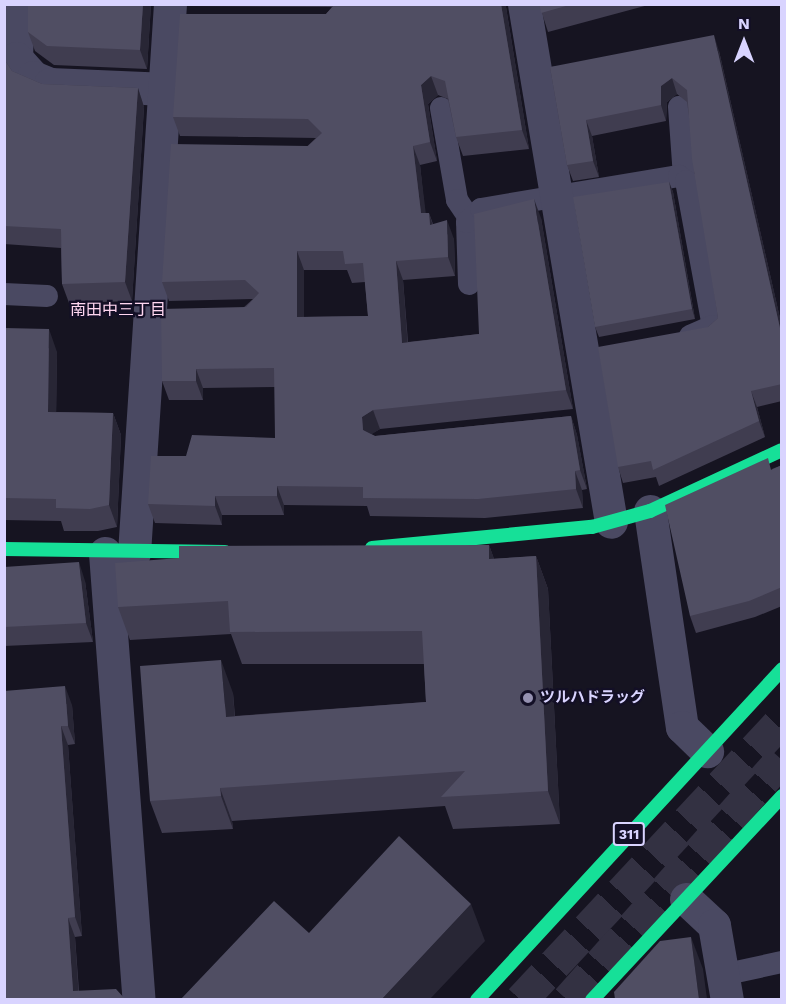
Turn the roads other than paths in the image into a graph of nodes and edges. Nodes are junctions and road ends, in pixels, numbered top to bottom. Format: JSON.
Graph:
{"nodes":[{"id":1,"x":18,"y":4,"type":"edge"},
{"id":2,"x":524,"y":4,"type":"edge"},
{"id":3,"x":177,"y":14,"type":"edge"},
{"id":4,"x":167,"y":89,"type":"junction"},
{"id":5,"x":679,"y":107,"type":"dead end"},
{"id":6,"x":441,"y":108,"type":"dead end"},
{"id":7,"x":684,"y":177,"type":"junction"},
{"id":8,"x":560,"y":195,"type":"junction"},
{"id":9,"x":469,"y":218,"type":"junction"},
{"id":10,"x":469,"y":284,"type":"dead end"},
{"id":11,"x":4,"y":294,"type":"edge"},
{"id":12,"x":47,"y":296,"type":"dead end"},
{"id":13,"x":663,"y":340,"type":"edge"},
{"id":14,"x":782,"y":450,"type":"edge"},
{"id":15,"x":650,"y":510,"type":"junction"},
{"id":16,"x":611,"y":522,"type":"junction"},
{"id":17,"x":4,"y":549,"type":"edge"},
{"id":18,"x":350,"y":550,"type":"edge"},
{"id":19,"x":245,"y":552,"type":"edge"},
{"id":20,"x":120,"y":553,"type":"junction"},
{"id":21,"x":782,"y":669,"type":"edge"},
{"id":22,"x":707,"y":751,"type":"junction"},
{"id":23,"x":782,"y":796,"type":"edge"},
{"id":24,"x":686,"y":899,"type":"junction"},
{"id":25,"x":782,"y":962,"type":"edge"},
{"id":26,"x":725,"y":987,"type":"edge"},
{"id":27,"x":139,"y":999,"type":"edge"},
{"id":28,"x":477,"y":999,"type":"edge"},
{"id":29,"x":592,"y":999,"type":"edge"}],
"edges":[{"from":1,"to":4,"type":"street"},
{"from":2,"to":8,"type":"street"},
{"from":3,"to":4,"type":"street"},
{"from":4,"to":20,"type":"street"},
{"from":5,"to":7,"type":"lane"},
{"from":6,"to":9,"type":"lane"},
{"from":7,"to":8,"type":"lane"},
{"from":7,"to":13,"type":"lane"},
{"from":8,"to":9,"type":"lane"},
{"from":8,"to":16,"type":"street"},
{"from":9,"to":10,"type":"lane"},
{"from":11,"to":12,"type":"lane"},
{"from":14,"to":15,"type":"main road"},
{"from":15,"to":16,"type":"main road"},
{"from":15,"to":22,"type":"street"},
{"from":16,"to":18,"type":"main road"},
{"from":17,"to":20,"type":"main road"},
{"from":19,"to":20,"type":"main road"},
{"from":20,"to":27,"type":"street"},
{"from":21,"to":22,"type":"main road","number":"311"},
{"from":22,"to":28,"type":"main road","number":"311"},
{"from":23,"to":24,"type":"main road"},
{"from":24,"to":26,"type":"street"},
{"from":24,"to":29,"type":"main road"},
{"from":25,"to":26,"type":"lane"}]}
